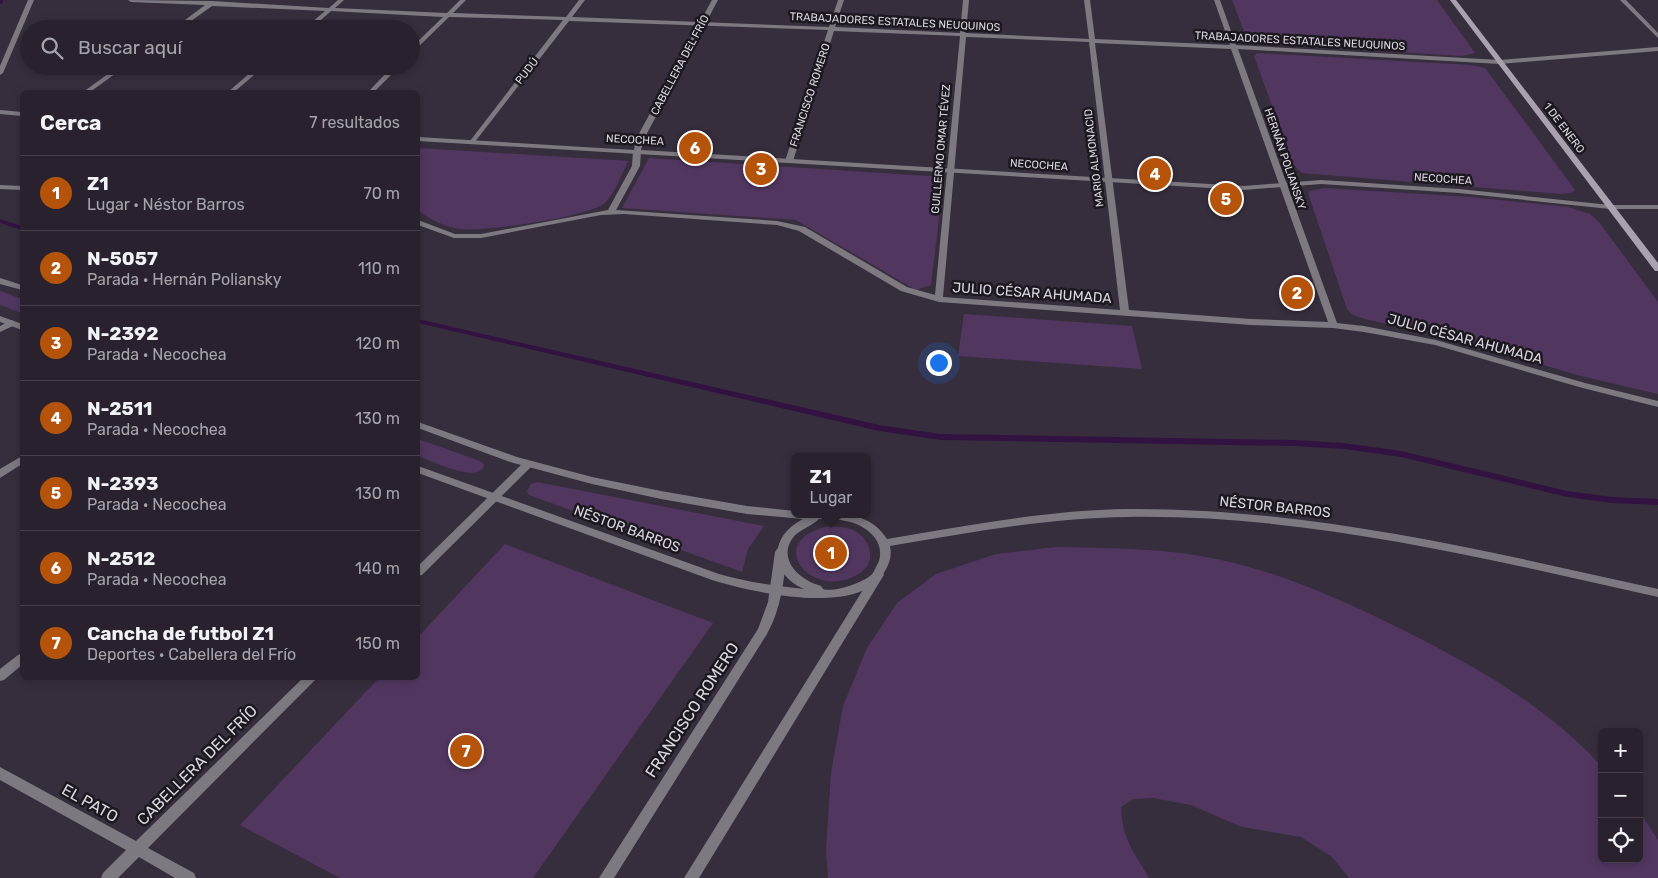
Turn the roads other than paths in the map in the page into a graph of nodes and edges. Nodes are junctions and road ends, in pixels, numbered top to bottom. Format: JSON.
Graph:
{"nodes":[{"id":1,"x":31,"y":0,"type":"edge"},
{"id":2,"x":131,"y":0,"type":"edge"},
{"id":3,"x":341,"y":0,"type":"edge"},
{"id":4,"x":463,"y":0,"type":"edge"},
{"id":5,"x":582,"y":0,"type":"edge"},
{"id":6,"x":715,"y":0,"type":"edge"},
{"id":7,"x":841,"y":0,"type":"edge"},
{"id":8,"x":966,"y":0,"type":"edge"},
{"id":9,"x":1087,"y":0,"type":"edge"},
{"id":10,"x":1217,"y":0,"type":"edge"},
{"id":11,"x":1453,"y":0,"type":"edge"},
{"id":12,"x":1623,"y":0,"type":"edge"},
{"id":13,"x":214,"y":2,"type":"edge"},
{"id":14,"x":330,"y":10,"type":"junction"},
{"id":15,"x":448,"y":15,"type":"junction"},
{"id":16,"x":568,"y":19,"type":"junction"},
{"id":17,"x":23,"y":20,"type":"edge"},
{"id":18,"x":189,"y":20,"type":"edge"},
{"id":19,"x":318,"y":20,"type":"edge"},
{"id":20,"x":702,"y":24,"type":"junction"},
{"id":21,"x":20,"y":26,"type":"edge"},
{"id":22,"x":832,"y":29,"type":"junction"},
{"id":23,"x":963,"y":35,"type":"junction"},
{"id":24,"x":1658,"y":36,"type":"edge"},
{"id":25,"x":1092,"y":41,"type":"junction"},
{"id":26,"x":420,"y":43,"type":"edge"},
{"id":27,"x":1234,"y":47,"type":"junction"},
{"id":28,"x":1658,"y":48,"type":"edge"},
{"id":29,"x":1500,"y":62,"type":"junction"},
{"id":30,"x":0,"y":73,"type":"edge"},
{"id":31,"x":110,"y":75,"type":"edge"},
{"id":32,"x":251,"y":75,"type":"edge"},
{"id":33,"x":388,"y":75,"type":"edge"},
{"id":34,"x":89,"y":90,"type":"edge"},
{"id":35,"x":233,"y":90,"type":"edge"},
{"id":36,"x":373,"y":90,"type":"edge"},
{"id":37,"x":0,"y":112,"type":"edge"},
{"id":38,"x":20,"y":114,"type":"edge"},
{"id":39,"x":420,"y":139,"type":"edge"},
{"id":40,"x":472,"y":142,"type":"junction"},
{"id":41,"x":638,"y":151,"type":"junction"},
{"id":42,"x":789,"y":161,"type":"junction"},
{"id":43,"x":950,"y":170,"type":"junction"},
{"id":44,"x":1108,"y":180,"type":"junction"},
{"id":45,"x":1283,"y":185,"type":"junction"},
{"id":46,"x":0,"y":187,"type":"edge"},
{"id":47,"x":20,"y":188,"type":"edge"},
{"id":48,"x":1610,"y":206,"type":"junction"},
{"id":49,"x":1658,"y":208,"type":"edge"},
{"id":50,"x":612,"y":212,"type":"junction"},
{"id":51,"x":420,"y":223,"type":"edge"},
{"id":52,"x":1658,"y":269,"type":"edge"},
{"id":53,"x":0,"y":281,"type":"edge"},
{"id":54,"x":20,"y":287,"type":"edge"},
{"id":55,"x":939,"y":300,"type":"junction"},
{"id":56,"x":1124,"y":313,"type":"junction"},
{"id":57,"x":0,"y":318,"type":"edge"},
{"id":58,"x":12,"y":323,"type":"junction"},
{"id":59,"x":1333,"y":325,"type":"junction"},
{"id":60,"x":20,"y":326,"type":"edge"},
{"id":61,"x":0,"y":329,"type":"edge"},
{"id":62,"x":1658,"y":404,"type":"edge"},
{"id":63,"x":420,"y":426,"type":"edge"},
{"id":64,"x":20,"y":460,"type":"edge"},
{"id":65,"x":528,"y":464,"type":"junction"},
{"id":66,"x":420,"y":470,"type":"edge"},
{"id":67,"x":0,"y":474,"type":"edge"},
{"id":68,"x":494,"y":497,"type":"junction"},
{"id":69,"x":791,"y":514,"type":"edge"},
{"id":70,"x":814,"y":518,"type":"edge"},
{"id":71,"x":848,"y":518,"type":"edge"},
{"id":72,"x":884,"y":543,"type":"junction"},
{"id":73,"x":781,"y":551,"type":"junction"},
{"id":74,"x":420,"y":570,"type":"edge"},
{"id":75,"x":879,"y":574,"type":"junction"},
{"id":76,"x":777,"y":592,"type":"junction"},
{"id":77,"x":832,"y":592,"type":"junction"},
{"id":78,"x":1658,"y":593,"type":"edge"},
{"id":79,"x":20,"y":660,"type":"edge"},
{"id":80,"x":0,"y":676,"type":"edge"},
{"id":81,"x":309,"y":680,"type":"edge"},
{"id":82,"x":0,"y":773,"type":"edge"},
{"id":83,"x":137,"y":849,"type":"junction"},
{"id":84,"x":108,"y":878,"type":"edge"},
{"id":85,"x":189,"y":878,"type":"edge"},
{"id":86,"x":606,"y":878,"type":"edge"},
{"id":87,"x":691,"y":878,"type":"edge"}],
"edges":[{"from":1,"to":17,"type":"street"},
{"from":2,"to":13,"type":"street","name":"TRABAJADORES ESTATALES NEUQUINOS"},
{"from":3,"to":14,"type":"street"},
{"from":4,"to":15,"type":"street"},
{"from":5,"to":16,"type":"street","name":"PUDÚ"},
{"from":6,"to":20,"type":"street","name":"CABELLERA DEL FRÍO"},
{"from":7,"to":22,"type":"street","name":"FRANCISCO ROMERO"},
{"from":8,"to":23,"type":"street","name":"GUILLERMO OMAR TÉVEZ"},
{"from":9,"to":25,"type":"street","name":"MARIO ALMONACID"},
{"from":10,"to":27,"type":"street","name":"HERNÁN POLIANSKY"},
{"from":11,"to":29,"type":"main road","name":"1 DE ENERO"},
{"from":12,"to":24,"type":"street"},
{"from":13,"to":14,"type":"street","name":"TRABAJADORES ESTATALES NEUQUINOS"},
{"from":13,"to":18,"type":"street"},
{"from":14,"to":15,"type":"street","name":"TRABAJADORES ESTATALES NEUQUINOS"},
{"from":14,"to":19,"type":"street"},
{"from":15,"to":16,"type":"street","name":"TRABAJADORES ESTATALES NEUQUINOS"},
{"from":15,"to":26,"type":"street"},
{"from":16,"to":20,"type":"street","name":"TRABAJADORES ESTATALES NEUQUINOS"},
{"from":16,"to":40,"type":"street","name":"PUDÚ"},
{"from":20,"to":22,"type":"street","name":"TRABAJADORES ESTATALES NEUQUINOS"},
{"from":20,"to":41,"type":"street","name":"CABELLERA DEL FRÍO"},
{"from":21,"to":30,"type":"street"},
{"from":22,"to":23,"type":"street","name":"TRABAJADORES ESTATALES NEUQUINOS"},
{"from":22,"to":42,"type":"street","name":"FRANCISCO ROMERO"},
{"from":23,"to":25,"type":"street","name":"TRABAJADORES ESTATALES NEUQUINOS"},
{"from":23,"to":43,"type":"street","name":"GUILLERMO OMAR TÉVEZ"},
{"from":25,"to":27,"type":"street","name":"TRABAJADORES ESTATALES NEUQUINOS"},
{"from":25,"to":44,"type":"street","name":"MARIO ALMONACID"},
{"from":27,"to":29,"type":"street","name":"TRABAJADORES ESTATALES NEUQUINOS"},
{"from":27,"to":45,"type":"street","name":"HERNÁN POLIANSKY"},
{"from":28,"to":29,"type":"street","name":"TRABAJADORES ESTATALES NEUQUINOS"},
{"from":29,"to":48,"type":"main road","name":"1 DE ENERO"},
{"from":31,"to":34,"type":"street"},
{"from":32,"to":35,"type":"street"},
{"from":33,"to":36,"type":"street"},
{"from":37,"to":38,"type":"street"},
{"from":39,"to":40,"type":"street","name":"NECOCHEA"},
{"from":40,"to":41,"type":"street","name":"NECOCHEA"},
{"from":41,"to":42,"type":"street","name":"NECOCHEA"},
{"from":41,"to":50,"type":"street","name":"CABELLERA DEL FRÍO"},
{"from":42,"to":43,"type":"street","name":"NECOCHEA"},
{"from":43,"to":44,"type":"street","name":"NECOCHEA"},
{"from":43,"to":55,"type":"street","name":"GUILLERMO OMAR TÉVEZ"},
{"from":44,"to":45,"type":"street","name":"NECOCHEA"},
{"from":44,"to":56,"type":"street","name":"MARIO ALMONACID"},
{"from":45,"to":48,"type":"street","name":"NECOCHEA"},
{"from":45,"to":59,"type":"street","name":"HERNÁN POLIANSKY"},
{"from":46,"to":47,"type":"street"},
{"from":48,"to":49,"type":"street","name":"NECOCHEA"},
{"from":48,"to":52,"type":"main road","name":"1 DE ENERO"},
{"from":50,"to":51,"type":"street","name":"JULIO CÉSAR AHUMADA"},
{"from":50,"to":55,"type":"street","name":"JULIO CÉSAR AHUMADA"},
{"from":53,"to":54,"type":"street"},
{"from":55,"to":56,"type":"street","name":"JULIO CÉSAR AHUMADA"},
{"from":56,"to":59,"type":"street","name":"JULIO CÉSAR AHUMADA"},
{"from":57,"to":58,"type":"street"},
{"from":58,"to":60,"type":"street"},
{"from":58,"to":61,"type":"street"},
{"from":59,"to":62,"type":"street","name":"JULIO CÉSAR AHUMADA"},
{"from":63,"to":65,"type":"street"},
{"from":64,"to":67,"type":"street"},
{"from":65,"to":68,"type":"street"},
{"from":65,"to":69,"type":"street"},
{"from":66,"to":68,"type":"street","name":"NÉSTOR BARROS"},
{"from":68,"to":74,"type":"street"},
{"from":68,"to":76,"type":"street","name":"NÉSTOR BARROS"},
{"from":70,"to":73,"type":"street"},
{"from":71,"to":72,"type":"street"},
{"from":72,"to":75,"type":"street"},
{"from":72,"to":78,"type":"street","name":"NÉSTOR BARROS"},
{"from":73,"to":76,"type":"street","name":"FRANCISCO ROMERO"},
{"from":73,"to":77,"type":"street","name":"NÉSTOR BARROS"},
{"from":75,"to":77,"type":"street","name":"NÉSTOR BARROS"},
{"from":75,"to":87,"type":"street"},
{"from":76,"to":77,"type":"street","name":"NÉSTOR BARROS"},
{"from":76,"to":86,"type":"street","name":"FRANCISCO ROMERO"},
{"from":79,"to":80,"type":"street"},
{"from":81,"to":83,"type":"street","name":"CABELLERA DEL FRÍO"},
{"from":82,"to":83,"type":"street","name":"EL PATO"},
{"from":83,"to":84,"type":"street","name":"CABELLERA DEL FRÍO"},
{"from":83,"to":85,"type":"street","name":"EL PATO"}]}
